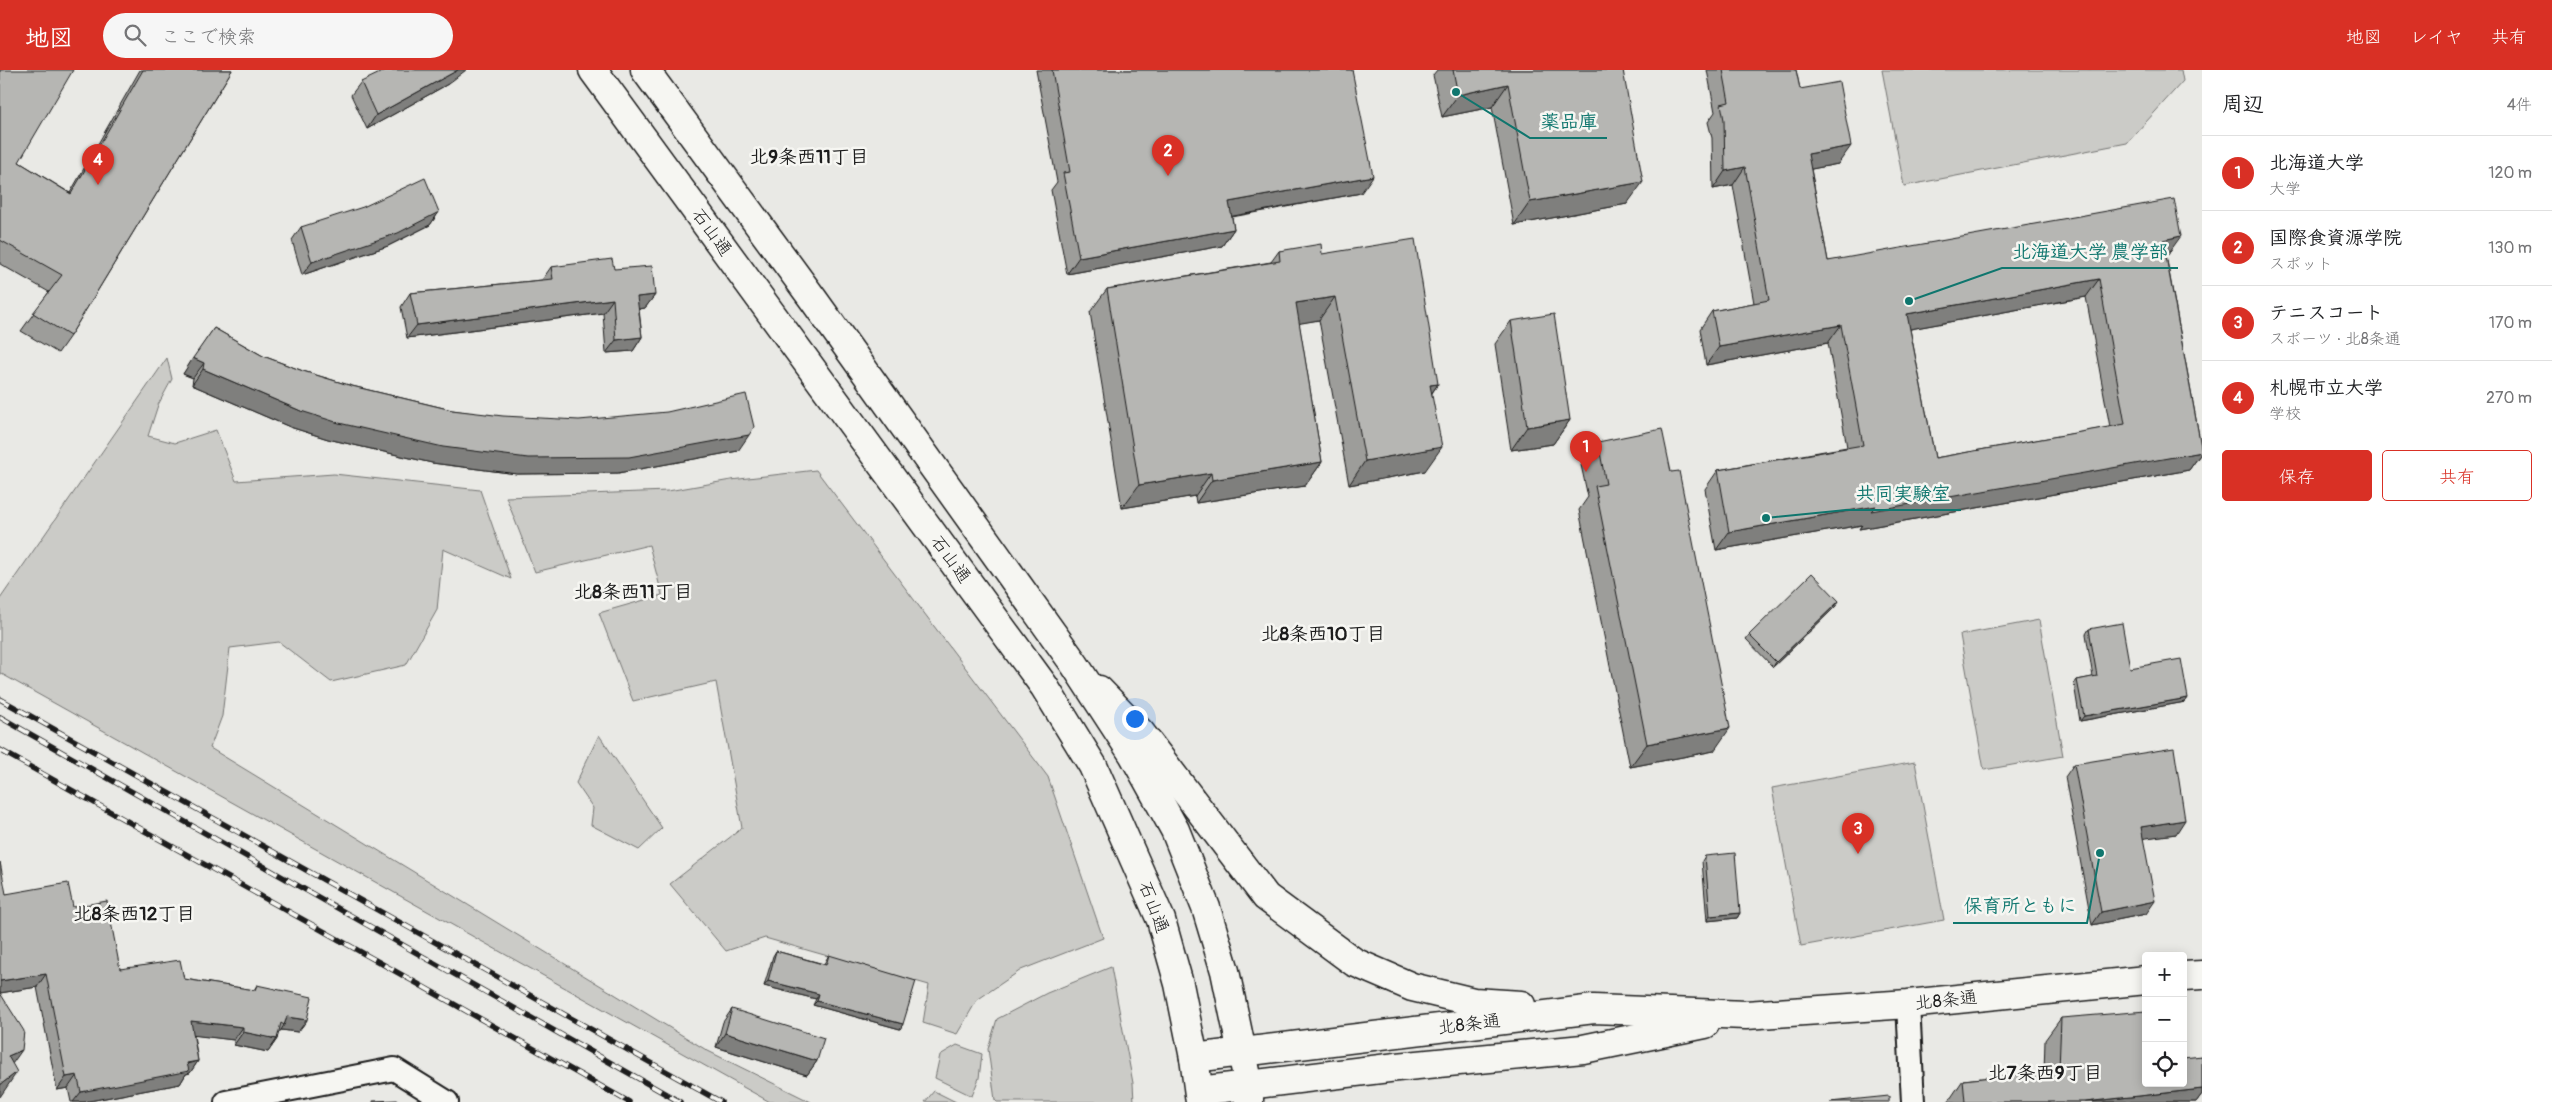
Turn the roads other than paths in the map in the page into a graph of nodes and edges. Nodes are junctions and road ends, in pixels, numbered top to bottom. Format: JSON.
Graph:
{"nodes":[{"id":1,"x":593,"y":70,"type":"edge"},
{"id":2,"x":644,"y":70,"type":"edge"},
{"id":3,"x":1075,"y":665,"type":"junction"},
{"id":4,"x":2202,"y":975,"type":"edge"},
{"id":5,"x":2187,"y":976,"type":"edge"},
{"id":6,"x":2142,"y":980,"type":"edge"},
{"id":7,"x":1908,"y":1004,"type":"junction"},
{"id":8,"x":1594,"y":1009,"type":"junction"},
{"id":9,"x":1746,"y":1015,"type":"junction"},
{"id":10,"x":1242,"y":1051,"type":"junction"},
{"id":11,"x":1194,"y":1058,"type":"junction"},
{"id":12,"x":1249,"y":1094,"type":"edge"},
{"id":13,"x":1200,"y":1096,"type":"edge"},
{"id":14,"x":226,"y":1102,"type":"edge"},
{"id":15,"x":447,"y":1102,"type":"edge"},
{"id":16,"x":1913,"y":1102,"type":"edge"}],
"edges":[{"from":1,"to":11,"type":"main road","name":"石山通"},
{"from":2,"to":3,"type":"main road"},
{"from":3,"to":8,"type":"main road"},
{"from":3,"to":10,"type":"main road"},
{"from":4,"to":5,"type":"main road"},
{"from":6,"to":7,"type":"main road","name":"北8条通"},
{"from":7,"to":9,"type":"main road","name":"北8条通"},
{"from":7,"to":16,"type":"street"},
{"from":8,"to":9,"type":"main road","name":"北8条通"},
{"from":8,"to":10,"type":"main road","name":"北8条通"},
{"from":9,"to":12,"type":"main road","name":"北8条通"},
{"from":10,"to":11,"type":"main road","name":"北8条通"},
{"from":10,"to":12,"type":"main road"},
{"from":11,"to":13,"type":"main road","name":"石山通"},
{"from":12,"to":13,"type":"main road","name":"北8条通"},
{"from":14,"to":15,"type":"street"}]}
